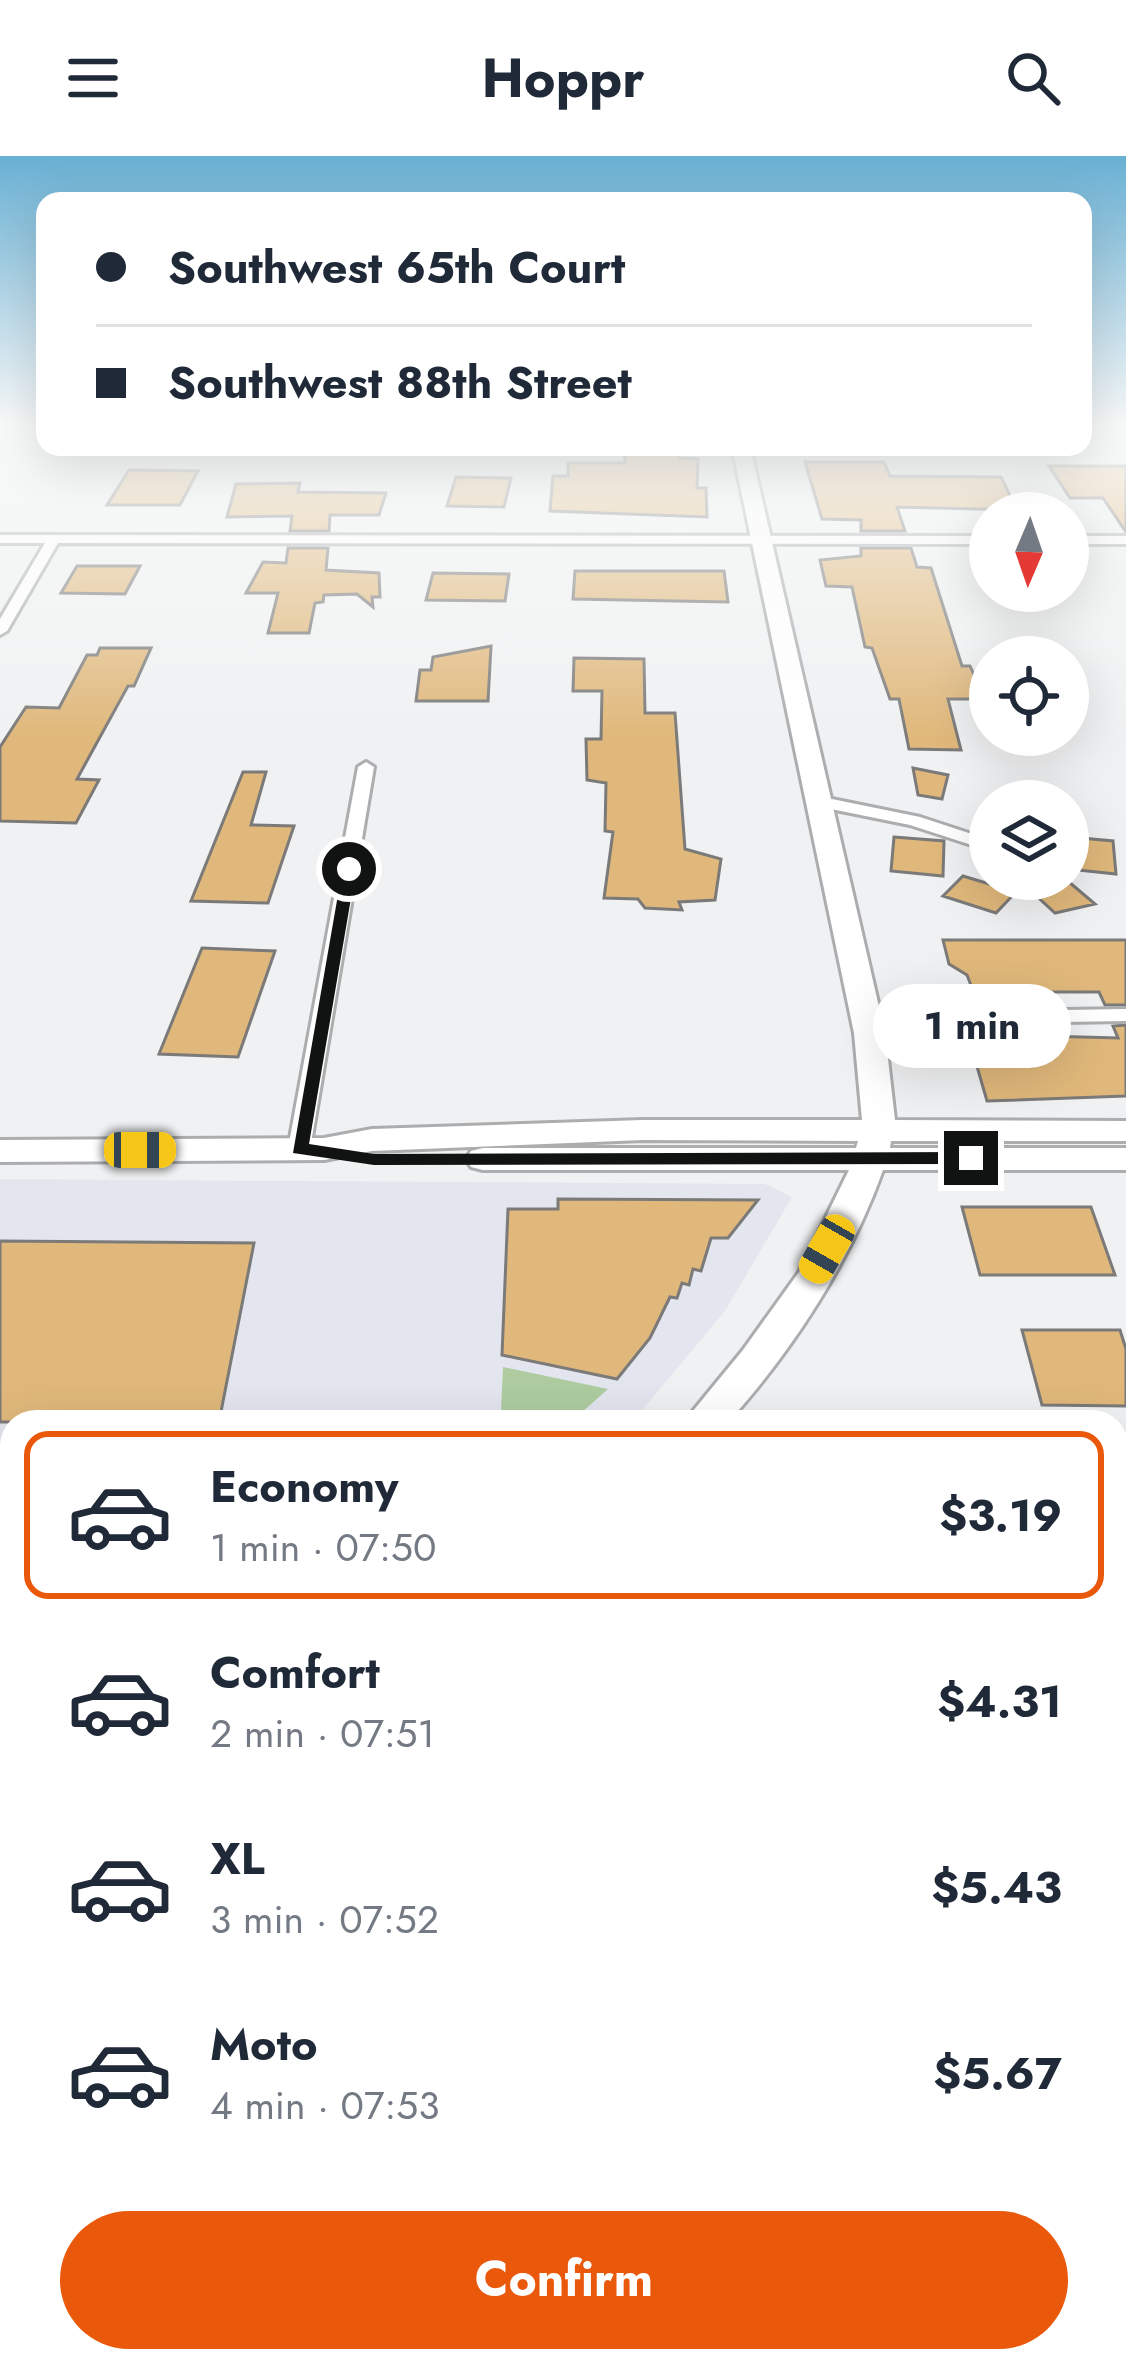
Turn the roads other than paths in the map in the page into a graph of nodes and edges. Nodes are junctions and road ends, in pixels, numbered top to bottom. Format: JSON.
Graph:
{"nodes":[{"id":1,"x":760,"y":529,"type":"edge"},
{"id":2,"x":0,"y":539,"type":"edge"},
{"id":3,"x":54,"y":539,"type":"junction"},
{"id":4,"x":763,"y":540,"type":"junction"},
{"id":5,"x":969,"y":540,"type":"edge"},
{"id":6,"x":1089,"y":540,"type":"edge"},
{"id":7,"x":1126,"y":540,"type":"edge"},
{"id":8,"x":0,"y":631,"type":"edge"},
{"id":9,"x":367,"y":766,"type":"dead end"},
{"id":10,"x":822,"y":802,"type":"junction"},
{"id":11,"x":969,"y":838,"type":"edge"},
{"id":12,"x":863,"y":1011,"type":"junction"},
{"id":13,"x":1126,"y":1015,"type":"edge"},
{"id":14,"x":1126,"y":1131,"type":"edge"},
{"id":15,"x":872,"y":1144,"type":"junction"},
{"id":16,"x":312,"y":1149,"type":"junction"},
{"id":17,"x":0,"y":1151,"type":"edge"},
{"id":18,"x":1126,"y":1159,"type":"edge"},
{"id":19,"x":715,"y":1410,"type":"edge"}],
"edges":[{"from":1,"to":4,"type":"main road"},
{"from":2,"to":3,"type":"street"},
{"from":3,"to":4,"type":"street"},
{"from":3,"to":8,"type":"street"},
{"from":4,"to":5,"type":"street"},
{"from":4,"to":10,"type":"main road"},
{"from":6,"to":7,"type":"street"},
{"from":9,"to":16,"type":"street"},
{"from":10,"to":11,"type":"street"},
{"from":10,"to":12,"type":"main road"},
{"from":12,"to":13,"type":"street"},
{"from":12,"to":15,"type":"main road"},
{"from":14,"to":15,"type":"main road"},
{"from":15,"to":16,"type":"main road"},
{"from":15,"to":18,"type":"main road"},
{"from":15,"to":19,"type":"main road"},
{"from":16,"to":17,"type":"main road"}]}
